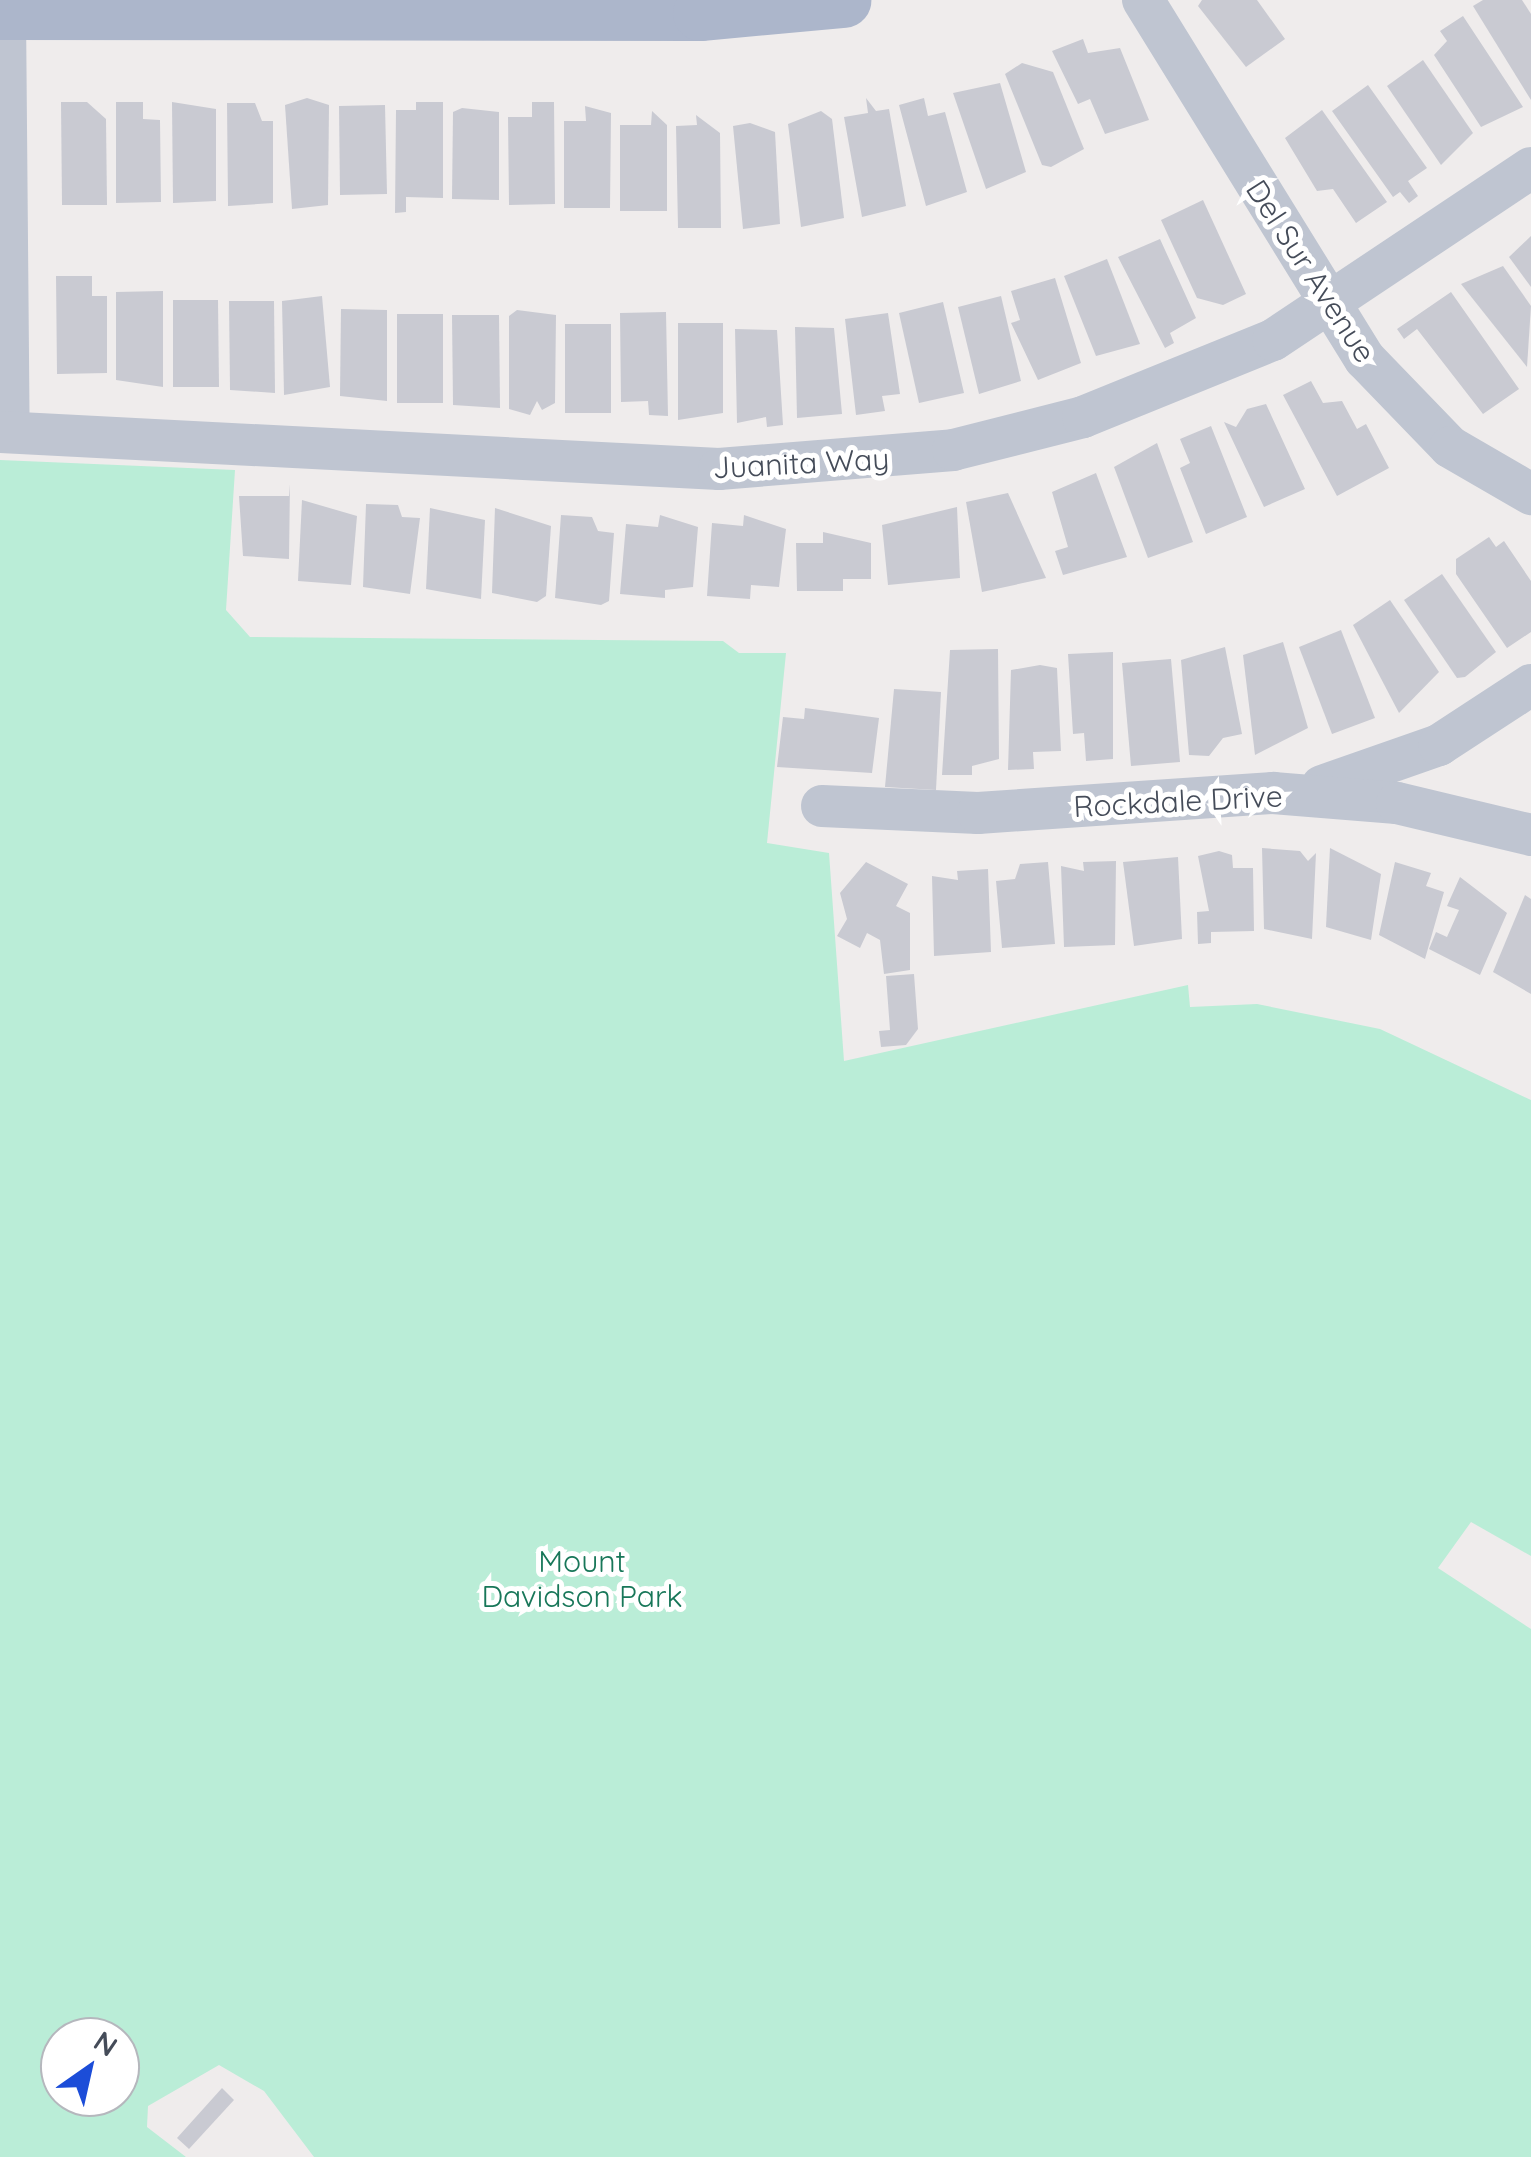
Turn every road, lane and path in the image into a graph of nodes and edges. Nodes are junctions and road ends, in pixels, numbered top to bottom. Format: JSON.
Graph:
{"nodes":[{"id":1,"x":843,"y":0,"type":"edge"},
{"id":2,"x":1142,"y":0,"type":"edge"},
{"id":3,"x":3,"y":12,"type":"edge"},
{"id":4,"x":1531,"y":168,"type":"edge"},
{"id":5,"x":1330,"y":308,"type":"junction"},
{"id":6,"x":4,"y":432,"type":"edge"},
{"id":7,"x":1531,"y":494,"type":"edge"},
{"id":8,"x":1531,"y":685,"type":"edge"},
{"id":9,"x":1273,"y":793,"type":"junction"},
{"id":10,"x":822,"y":806,"type":"dead end"},
{"id":11,"x":1531,"y":835,"type":"edge"}],
"edges":[{"from":1,"to":3,"type":"main road"},
{"from":2,"to":5,"type":"street","name":"Del Sur Avenue"},
{"from":3,"to":6,"type":"street"},
{"from":4,"to":5,"type":"street","name":"Juanita Way"},
{"from":5,"to":6,"type":"street","name":"Juanita Way"},
{"from":5,"to":7,"type":"street","name":"Del Sur Avenue"},
{"from":8,"to":9,"type":"street"},
{"from":9,"to":10,"type":"street","name":"Rockdale Drive"},
{"from":9,"to":11,"type":"street","name":"Rockdale Drive"}]}
